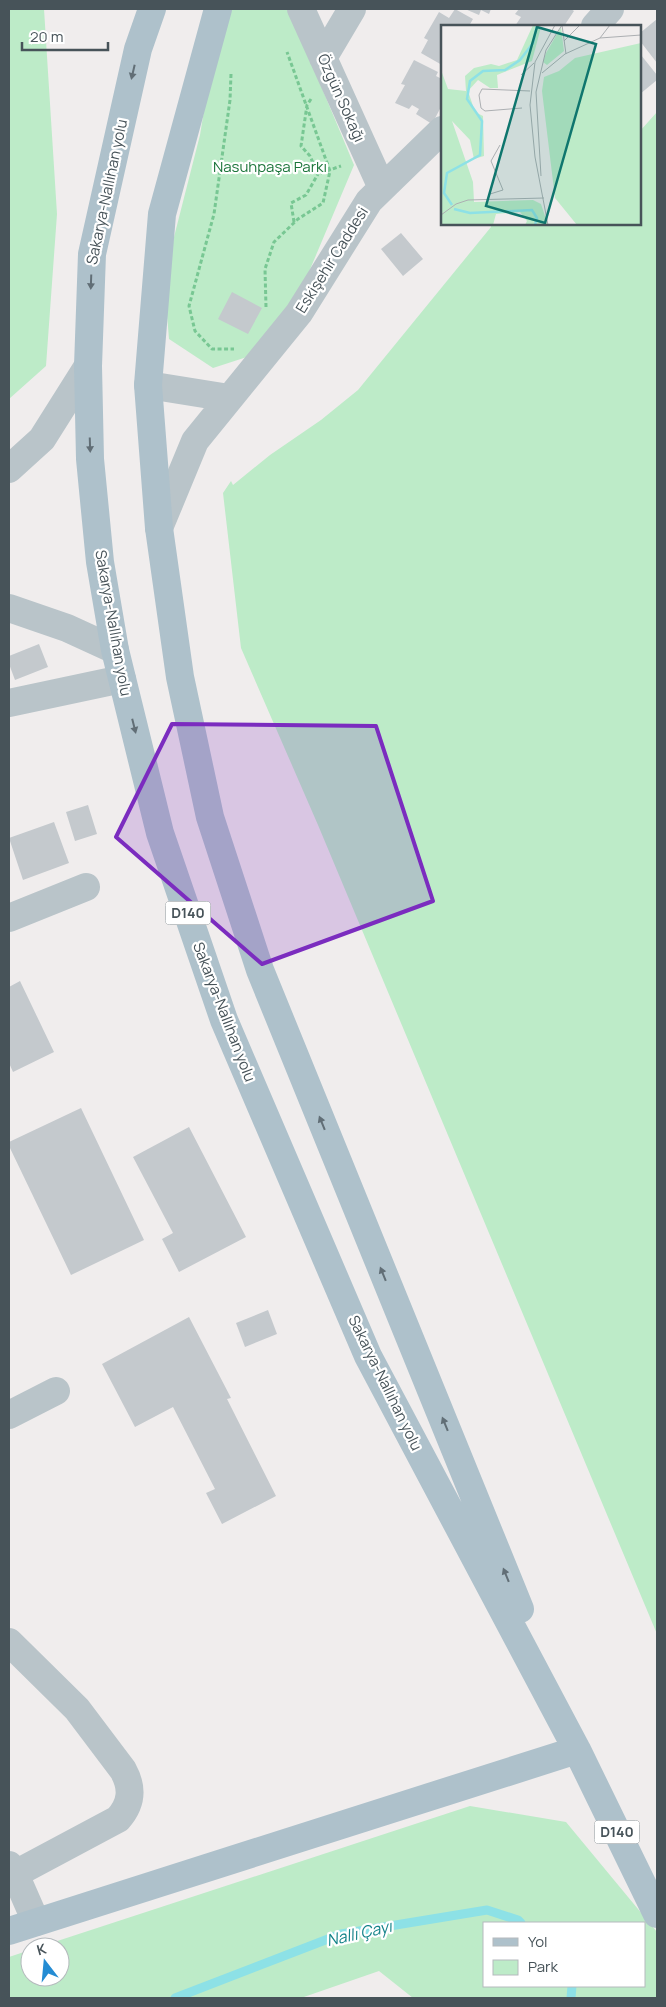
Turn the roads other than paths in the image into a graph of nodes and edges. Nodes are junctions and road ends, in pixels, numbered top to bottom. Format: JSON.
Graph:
{"nodes":[{"id":1,"x":152,"y":9,"type":"edge"},
{"id":2,"x":218,"y":9,"type":"edge"},
{"id":3,"x":301,"y":9,"type":"edge"},
{"id":4,"x":352,"y":9,"type":"edge"},
{"id":5,"x":610,"y":9,"type":"edge"},
{"id":6,"x":596,"y":25,"type":"edge"},
{"id":7,"x":326,"y":65,"type":"junction"},
{"id":8,"x":441,"y":131,"type":"edge"},
{"id":9,"x":382,"y":188,"type":"junction"},
{"id":10,"x":88,"y":366,"type":"junction"},
{"id":11,"x":148,"y":385,"type":"junction"},
{"id":12,"x":230,"y":398,"type":"junction"},
{"id":13,"x":9,"y":469,"type":"edge"},
{"id":14,"x":159,"y":528,"type":"junction"},
{"id":15,"x":9,"y":608,"type":"edge"},
{"id":16,"x":115,"y":650,"type":"junction"},
{"id":17,"x":122,"y":679,"type":"junction"},
{"id":18,"x":9,"y":703,"type":"edge"},
{"id":19,"x":86,"y":887,"type":"dead end"},
{"id":20,"x":9,"y":918,"type":"edge"},
{"id":21,"x":56,"y":1391,"type":"dead end"},
{"id":22,"x":9,"y":1415,"type":"edge"},
{"id":23,"x":9,"y":1642,"type":"edge"},
{"id":24,"x":577,"y":1750,"type":"junction"},
{"id":25,"x":12,"y":1870,"type":"edge"},
{"id":26,"x":657,"y":1914,"type":"edge"},
{"id":27,"x":36,"y":1922,"type":"junction"},
{"id":28,"x":9,"y":1931,"type":"edge"}],
"edges":[{"from":1,"to":10,"type":"main road","name":"Sakarya-Nallıhan yolu","number":"D140","one_way":true},
{"from":2,"to":11,"type":"main road","name":"Sakarya-Nallıhan yolu","number":"D140"},
{"from":3,"to":7,"type":"street","name":"Özgün Sokağı"},
{"from":4,"to":7,"type":"street"},
{"from":5,"to":6,"type":"street"},
{"from":7,"to":9,"type":"street","name":"Özgün Sokağı"},
{"from":8,"to":9,"type":"street","name":"Eskişehir Caddesi"},
{"from":9,"to":12,"type":"street","name":"Eskişehir Caddesi"},
{"from":10,"to":13,"type":"street"},
{"from":10,"to":16,"type":"main road","name":"Sakarya-Nallıhan yolu","number":"D140","one_way":true},
{"from":11,"to":12,"type":"street"},
{"from":11,"to":14,"type":"main road","name":"Sakarya-Nallıhan yolu","number":"D140"},
{"from":12,"to":14,"type":"street","name":"Eskişehir Caddesi"},
{"from":24,"to":14,"type":"main road","name":"Sakarya-Nallıhan yolu","number":"D140","one_way":true},
{"from":15,"to":16,"type":"street"},
{"from":16,"to":17,"type":"main road","name":"Sakarya-Nallıhan yolu","number":"D140"},
{"from":17,"to":18,"type":"street"},
{"from":17,"to":24,"type":"main road","name":"Sakarya-Nallıhan yolu","number":"D140","one_way":true},
{"from":19,"to":20,"type":"street"},
{"from":21,"to":22,"type":"street"},
{"from":23,"to":25,"type":"street"},
{"from":24,"to":26,"type":"main road","name":"Sakarya-Nallıhan yolu","number":"D140"},
{"from":24,"to":27,"type":"main road"},
{"from":25,"to":27,"type":"street"},
{"from":27,"to":28,"type":"main road"}]}
